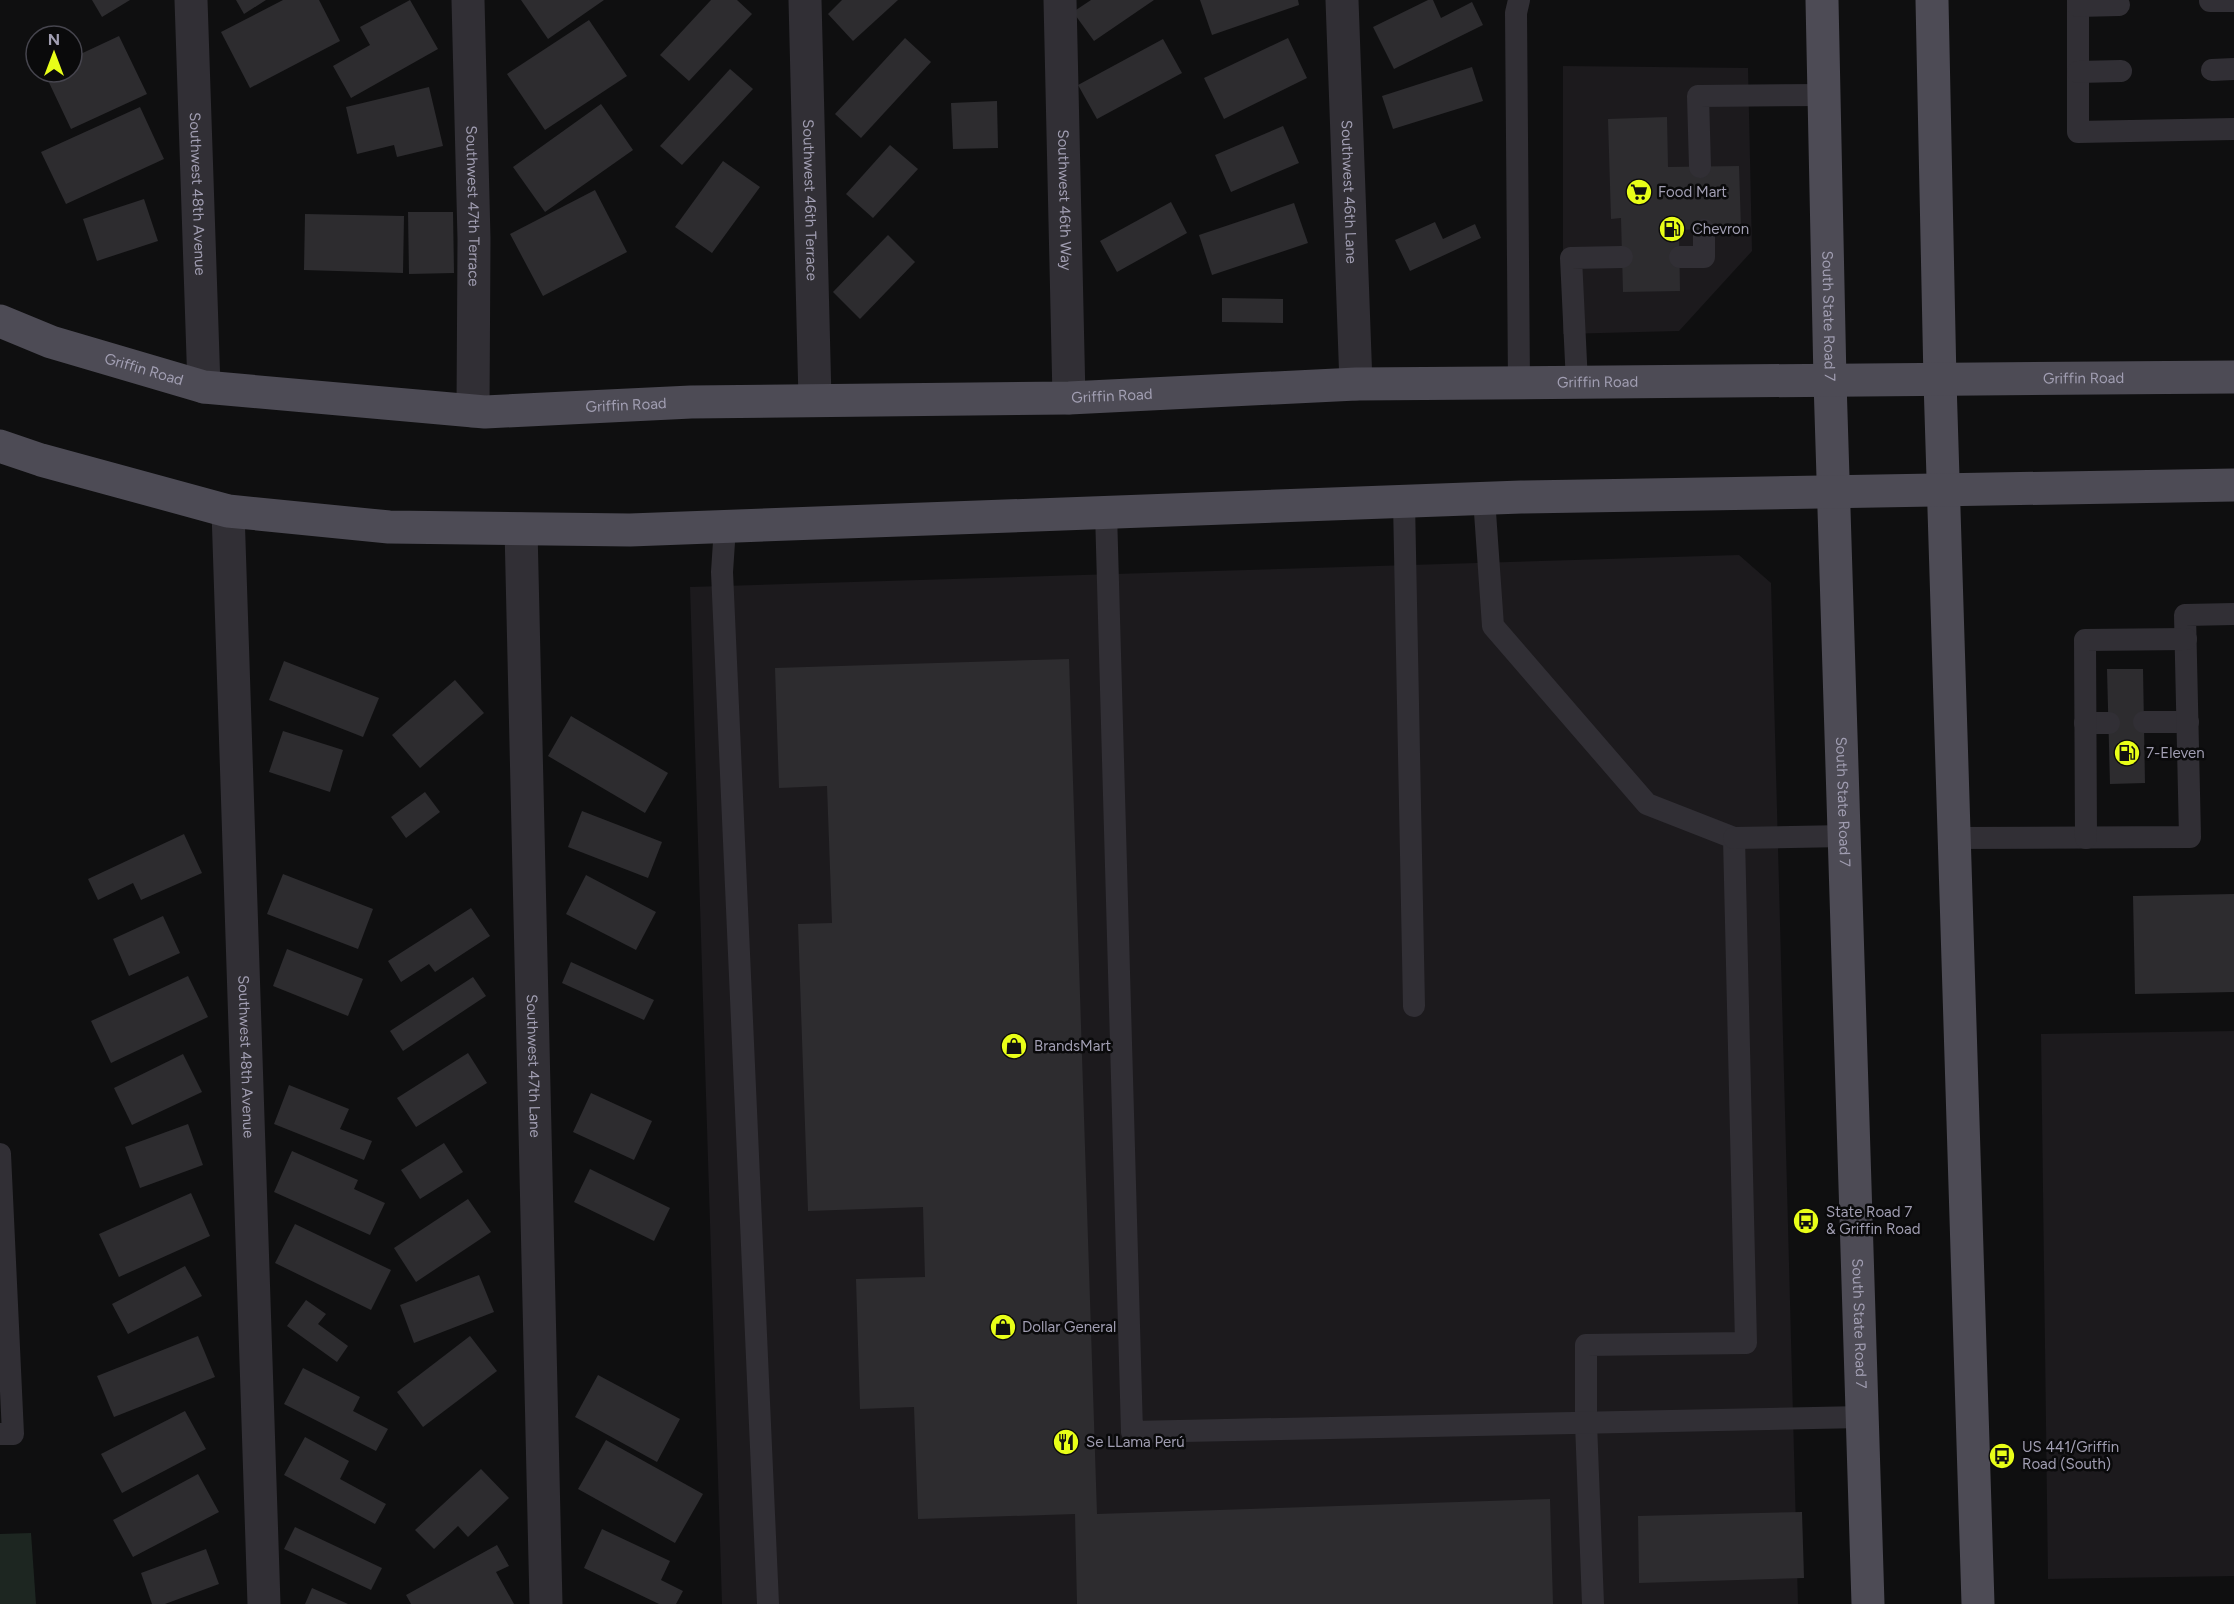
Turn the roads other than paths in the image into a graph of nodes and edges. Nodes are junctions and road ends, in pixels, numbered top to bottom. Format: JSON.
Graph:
{"nodes":[{"id":1,"x":191,"y":0,"type":"edge"},
{"id":2,"x":468,"y":0,"type":"edge"},
{"id":3,"x":805,"y":0,"type":"edge"},
{"id":4,"x":1060,"y":0,"type":"edge"},
{"id":5,"x":1342,"y":0,"type":"edge"},
{"id":6,"x":1519,"y":0,"type":"edge"},
{"id":7,"x":1822,"y":0,"type":"edge"},
{"id":8,"x":1932,"y":0,"type":"edge"},
{"id":9,"x":2234,"y":0,"type":"edge"},
{"id":10,"x":2210,"y":1,"type":"edge"},
{"id":11,"x":2078,"y":3,"type":"edge"},
{"id":12,"x":2119,"y":5,"type":"dead end"},
{"id":13,"x":2121,"y":71,"type":"dead end"},
{"id":14,"x":2078,"y":72,"type":"junction"},
{"id":15,"x":1824,"y":95,"type":"junction"},
{"id":16,"x":2234,"y":129,"type":"edge"},
{"id":17,"x":1700,"y":167,"type":"dead end"},
{"id":18,"x":1704,"y":230,"type":"dead end"},
{"id":19,"x":1622,"y":257,"type":"dead end"},
{"id":20,"x":1680,"y":257,"type":"dead end"},
{"id":21,"x":0,"y":321,"type":"edge"},
{"id":22,"x":2234,"y":377,"type":"edge"},
{"id":23,"x":1830,"y":381,"type":"junction"},
{"id":24,"x":1940,"y":381,"type":"junction"},
{"id":25,"x":1577,"y":383,"type":"junction"},
{"id":26,"x":1356,"y":384,"type":"junction"},
{"id":27,"x":1519,"y":384,"type":"junction"},
{"id":28,"x":204,"y":387,"type":"junction"},
{"id":29,"x":1069,"y":398,"type":"junction"},
{"id":30,"x":815,"y":400,"type":"junction"},
{"id":31,"x":473,"y":411,"type":"junction"},
{"id":32,"x":0,"y":446,"type":"edge"},
{"id":33,"x":2234,"y":485,"type":"edge"},
{"id":34,"x":1944,"y":489,"type":"junction"},
{"id":35,"x":1835,"y":491,"type":"junction"},
{"id":36,"x":1484,"y":498,"type":"junction"},
{"id":37,"x":1404,"y":502,"type":"junction"},
{"id":38,"x":228,"y":511,"type":"junction"},
{"id":39,"x":1106,"y":512,"type":"junction"},
{"id":40,"x":724,"y":527,"type":"junction"},
{"id":41,"x":521,"y":529,"type":"junction"},
{"id":42,"x":2234,"y":614,"type":"edge"},
{"id":43,"x":2186,"y":639,"type":"junction"},
{"id":44,"x":2144,"y":722,"type":"dead end"},
{"id":45,"x":2188,"y":722,"type":"junction"},
{"id":46,"x":2085,"y":723,"type":"junction"},
{"id":47,"x":2109,"y":723,"type":"dead end"},
{"id":48,"x":1845,"y":836,"type":"junction"},
{"id":49,"x":1734,"y":838,"type":"junction"},
{"id":50,"x":1955,"y":838,"type":"junction"},
{"id":51,"x":2086,"y":838,"type":"junction"},
{"id":52,"x":1414,"y":1006,"type":"dead end"},
{"id":53,"x":0,"y":1154,"type":"edge"},
{"id":54,"x":1862,"y":1417,"type":"junction"},
{"id":55,"x":1586,"y":1423,"type":"junction"},
{"id":56,"x":0,"y":1434,"type":"edge"},
{"id":57,"x":264,"y":1604,"type":"edge"},
{"id":58,"x":546,"y":1604,"type":"edge"},
{"id":59,"x":768,"y":1604,"type":"edge"},
{"id":60,"x":1593,"y":1604,"type":"edge"},
{"id":61,"x":1868,"y":1604,"type":"edge"},
{"id":62,"x":1978,"y":1604,"type":"edge"}],
"edges":[{"from":1,"to":28,"type":"street","name":"Southwest 48th Avenue"},
{"from":2,"to":31,"type":"street","name":"Southwest 47th Terrace"},
{"from":3,"to":30,"type":"street","name":"Southwest 46th Terrace"},
{"from":4,"to":29,"type":"street","name":"Southwest 46th Way"},
{"from":5,"to":26,"type":"street","name":"Southwest 46th Lane"},
{"from":6,"to":27,"type":"lane"},
{"from":7,"to":15,"type":"main road","name":"South State Road 7"},
{"from":8,"to":24,"type":"main road"},
{"from":9,"to":10,"type":"lane"},
{"from":11,"to":12,"type":"lane"},
{"from":11,"to":14,"type":"lane"},
{"from":13,"to":14,"type":"lane"},
{"from":14,"to":16,"type":"lane"},
{"from":15,"to":17,"type":"lane"},
{"from":15,"to":23,"type":"main road","name":"South State Road 7"},
{"from":18,"to":20,"type":"lane"},
{"from":19,"to":25,"type":"lane"},
{"from":21,"to":28,"type":"main road","name":"Griffin Road"},
{"from":22,"to":24,"type":"main road","name":"Griffin Road"},
{"from":23,"to":24,"type":"main road","name":"Griffin Road"},
{"from":23,"to":25,"type":"main road","name":"Griffin Road"},
{"from":23,"to":35,"type":"main road","name":"South State Road 7"},
{"from":24,"to":34,"type":"main road"},
{"from":25,"to":27,"type":"main road","name":"Griffin Road"},
{"from":26,"to":27,"type":"main road","name":"Griffin Road"},
{"from":26,"to":29,"type":"main road","name":"Griffin Road"},
{"from":28,"to":31,"type":"main road","name":"Griffin Road"},
{"from":29,"to":30,"type":"main road","name":"Griffin Road"},
{"from":30,"to":31,"type":"main road","name":"Griffin Road"},
{"from":32,"to":38,"type":"main road"},
{"from":33,"to":34,"type":"main road"},
{"from":34,"to":35,"type":"main road"},
{"from":34,"to":50,"type":"main road"},
{"from":35,"to":36,"type":"main road"},
{"from":35,"to":48,"type":"main road","name":"South State Road 7"},
{"from":36,"to":37,"type":"main road"},
{"from":36,"to":49,"type":"lane"},
{"from":37,"to":39,"type":"main road"},
{"from":37,"to":52,"type":"lane"},
{"from":38,"to":41,"type":"main road"},
{"from":38,"to":57,"type":"street","name":"Southwest 48th Avenue"},
{"from":39,"to":40,"type":"main road"},
{"from":39,"to":55,"type":"lane"},
{"from":40,"to":41,"type":"main road"},
{"from":40,"to":59,"type":"lane"},
{"from":41,"to":58,"type":"street","name":"Southwest 47th Lane"},
{"from":42,"to":43,"type":"lane"},
{"from":43,"to":45,"type":"lane"},
{"from":43,"to":46,"type":"lane"},
{"from":44,"to":45,"type":"lane"},
{"from":45,"to":51,"type":"lane"},
{"from":46,"to":47,"type":"lane"},
{"from":46,"to":51,"type":"lane"},
{"from":48,"to":49,"type":"lane"},
{"from":48,"to":54,"type":"main road","name":"South State Road 7"},
{"from":49,"to":55,"type":"lane"},
{"from":50,"to":51,"type":"lane"},
{"from":50,"to":62,"type":"main road"},
{"from":53,"to":56,"type":"lane"},
{"from":54,"to":55,"type":"lane"},
{"from":54,"to":61,"type":"main road","name":"South State Road 7"},
{"from":55,"to":60,"type":"lane"}]}
